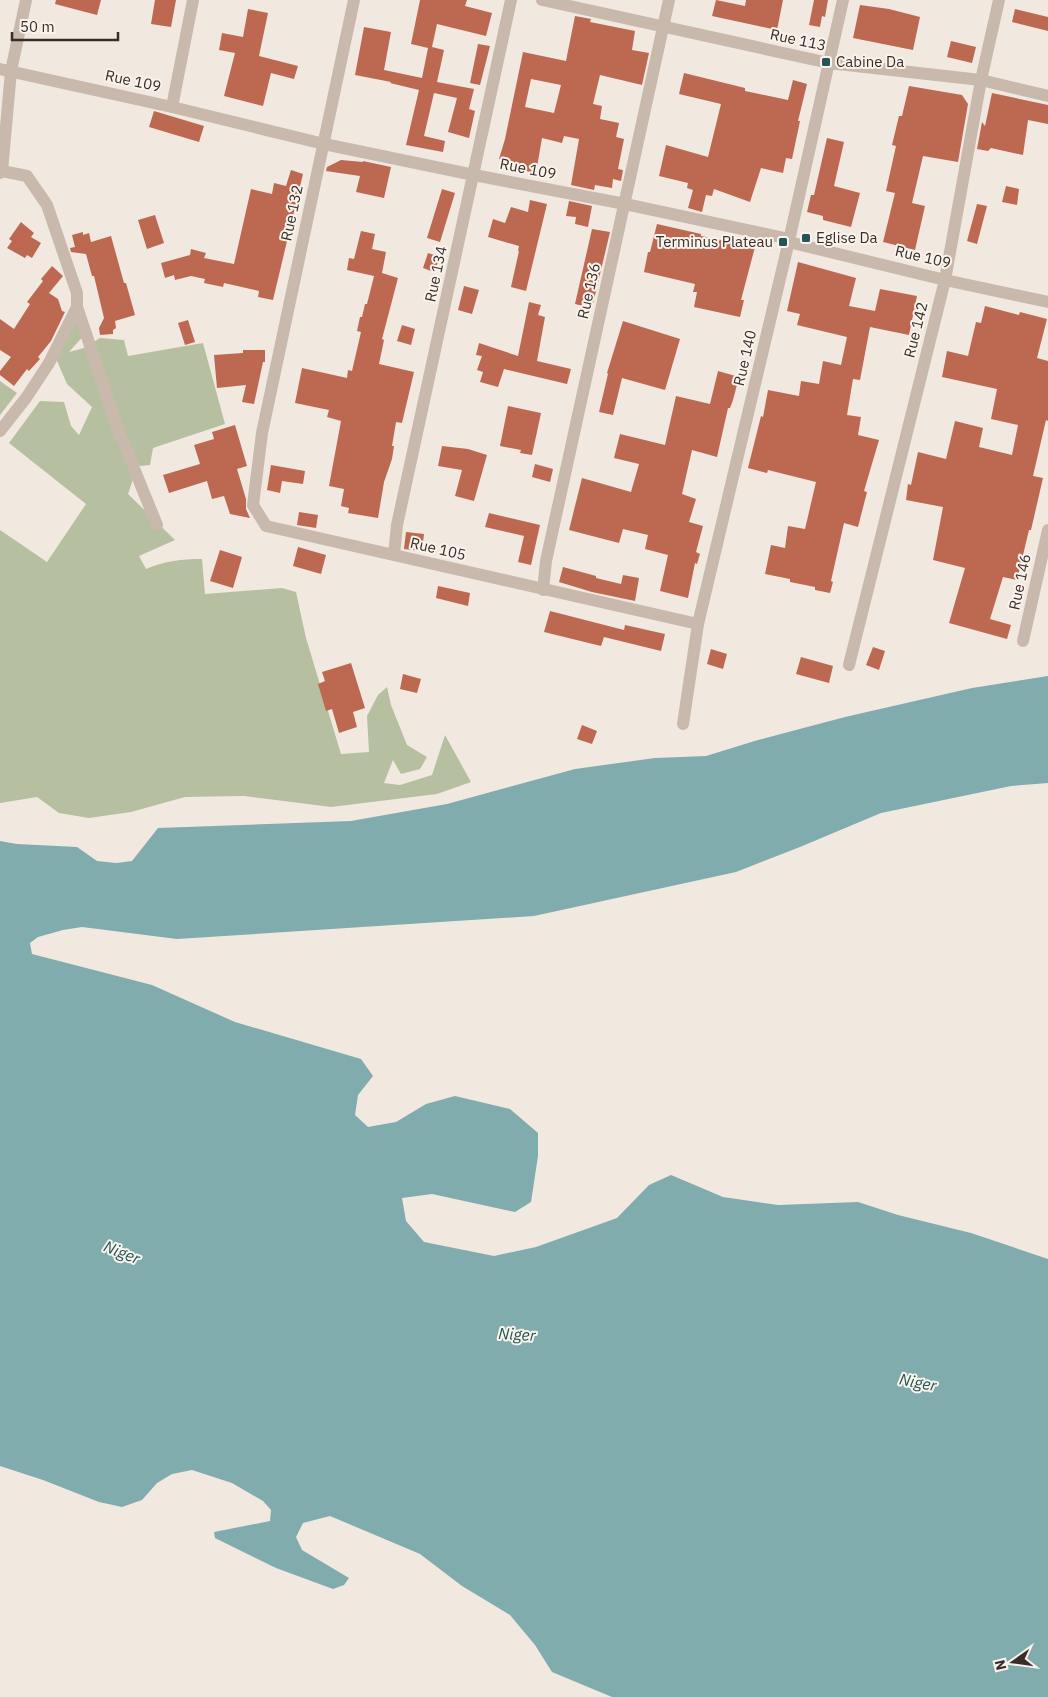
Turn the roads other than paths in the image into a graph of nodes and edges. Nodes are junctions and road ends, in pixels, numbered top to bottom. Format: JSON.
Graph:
{"nodes":[{"id":1,"x":26,"y":0,"type":"edge"},
{"id":2,"x":193,"y":0,"type":"edge"},
{"id":3,"x":354,"y":0,"type":"edge"},
{"id":4,"x":511,"y":0,"type":"edge"},
{"id":5,"x":542,"y":0,"type":"edge"},
{"id":6,"x":669,"y":0,"type":"edge"},
{"id":7,"x":843,"y":0,"type":"edge"},
{"id":8,"x":998,"y":0,"type":"edge"},
{"id":9,"x":663,"y":27,"type":"junction"},
{"id":10,"x":829,"y":63,"type":"junction"},
{"id":11,"x":6,"y":70,"type":"edge"},
{"id":12,"x":981,"y":80,"type":"junction"},
{"id":13,"x":1048,"y":96,"type":"edge"},
{"id":14,"x":172,"y":107,"type":"junction"},
{"id":15,"x":324,"y":144,"type":"junction"},
{"id":16,"x":1,"y":172,"type":"edge"},
{"id":17,"x":474,"y":176,"type":"junction"},
{"id":18,"x":625,"y":204,"type":"junction"},
{"id":19,"x":789,"y":239,"type":"junction"},
{"id":20,"x":945,"y":280,"type":"junction"},
{"id":21,"x":1048,"y":302,"type":"edge"},
{"id":22,"x":78,"y":307,"type":"junction"},
{"id":23,"x":0,"y":431,"type":"edge"},
{"id":24,"x":262,"y":433,"type":"joint"},
{"id":25,"x":157,"y":524,"type":"dead end"},
{"id":26,"x":1048,"y":530,"type":"edge"},
{"id":27,"x":394,"y":555,"type":"junction"},
{"id":28,"x":543,"y":590,"type":"junction"},
{"id":29,"x":698,"y":624,"type":"junction"},
{"id":30,"x":1023,"y":641,"type":"dead end"},
{"id":31,"x":849,"y":666,"type":"dead end"},
{"id":32,"x":683,"y":724,"type":"dead end"}],
"edges":[{"from":1,"to":11,"type":"street"},
{"from":2,"to":14,"type":"street"},
{"from":3,"to":15,"type":"street","name":"Rue 132"},
{"from":4,"to":17,"type":"street","name":"Rue 134"},
{"from":5,"to":9,"type":"street","name":"Rue 113"},
{"from":6,"to":9,"type":"street","name":"Rue 136"},
{"from":7,"to":10,"type":"street","name":"Rue 140"},
{"from":8,"to":12,"type":"street","name":"Rue 142"},
{"from":9,"to":10,"type":"street","name":"Rue 113"},
{"from":9,"to":18,"type":"street","name":"Rue 136"},
{"from":10,"to":12,"type":"street","name":"Rue 113"},
{"from":10,"to":19,"type":"street","name":"Rue 140"},
{"from":11,"to":14,"type":"street","name":"Rue 109"},
{"from":11,"to":16,"type":"street"},
{"from":12,"to":13,"type":"street","name":"Rue 113"},
{"from":12,"to":20,"type":"street","name":"Rue 142"},
{"from":14,"to":15,"type":"street","name":"Rue 109"},
{"from":15,"to":17,"type":"street","name":"Rue 109"},
{"from":15,"to":24,"type":"street","name":"Rue 132"},
{"from":16,"to":22,"type":"street"},
{"from":17,"to":18,"type":"street","name":"Rue 109"},
{"from":17,"to":27,"type":"street","name":"Rue 134"},
{"from":18,"to":19,"type":"street","name":"Rue 109"},
{"from":18,"to":28,"type":"street","name":"Rue 136"},
{"from":19,"to":20,"type":"street","name":"Rue 109"},
{"from":19,"to":29,"type":"street","name":"Rue 140"},
{"from":20,"to":21,"type":"street","name":"Rue 109"},
{"from":20,"to":31,"type":"street","name":"Rue 142"},
{"from":22,"to":23,"type":"street"},
{"from":22,"to":25,"type":"street"},
{"from":24,"to":27,"type":"street","name":"Rue 105"},
{"from":26,"to":30,"type":"street","name":"Rue 146"},
{"from":27,"to":28,"type":"street","name":"Rue 105"},
{"from":28,"to":29,"type":"street","name":"Rue 105"},
{"from":29,"to":32,"type":"street","name":"Rue 140"}]}
